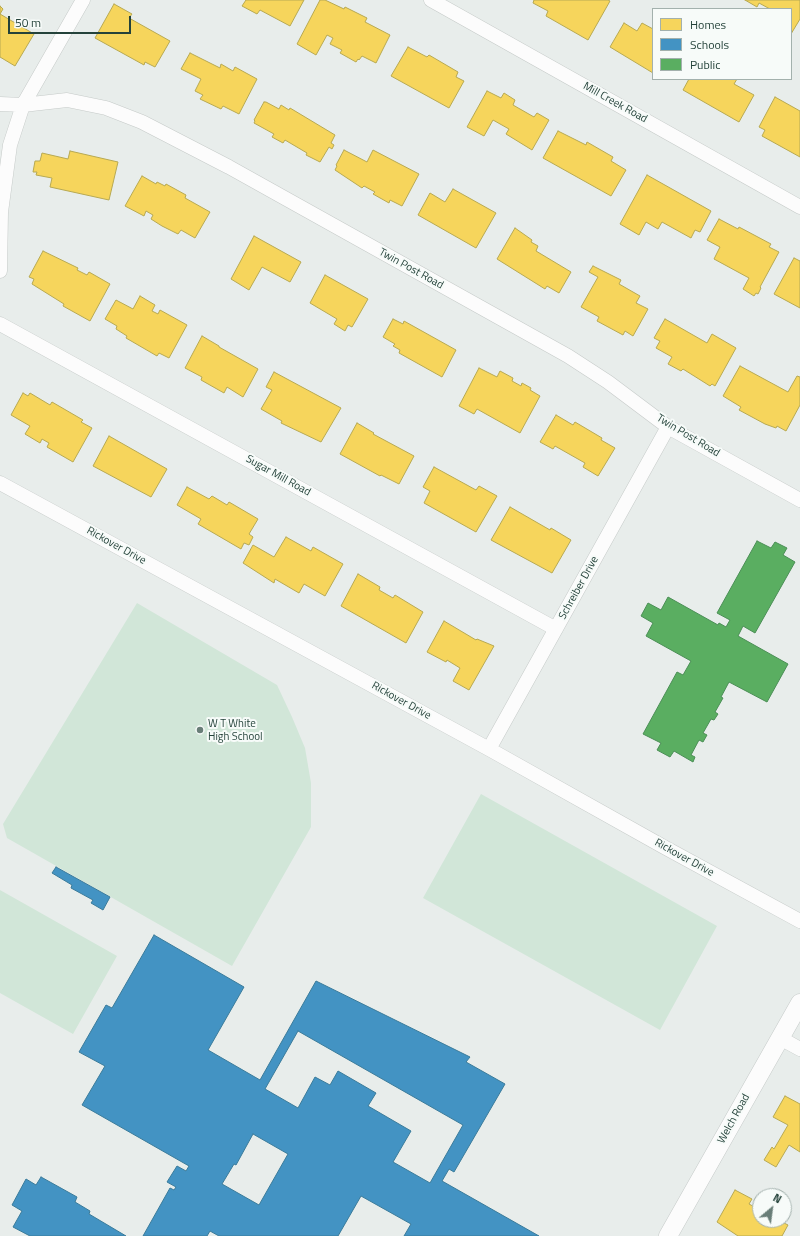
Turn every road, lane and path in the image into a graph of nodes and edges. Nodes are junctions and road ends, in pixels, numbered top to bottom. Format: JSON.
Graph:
{"nodes":[{"id":1,"x":83,"y":0,"type":"edge"},
{"id":2,"x":431,"y":0,"type":"edge"},
{"id":3,"x":0,"y":104,"type":"edge"},
{"id":4,"x":23,"y":106,"type":"junction"},
{"id":5,"x":800,"y":207,"type":"edge"},
{"id":6,"x":0,"y":271,"type":"edge"},
{"id":7,"x":0,"y":324,"type":"edge"},
{"id":8,"x":668,"y":427,"type":"junction"},
{"id":9,"x":0,"y":484,"type":"edge"},
{"id":10,"x":800,"y":500,"type":"edge"},
{"id":11,"x":556,"y":628,"type":"junction"},
{"id":12,"x":489,"y":749,"type":"junction"},
{"id":13,"x":800,"y":921,"type":"edge"},
{"id":14,"x":800,"y":1002,"type":"edge"},
{"id":15,"x":780,"y":1038,"type":"junction"},
{"id":16,"x":800,"y":1049,"type":"edge"},
{"id":17,"x":668,"y":1236,"type":"edge"}],
"edges":[{"from":1,"to":4,"type":"street"},
{"from":2,"to":5,"type":"street","name":"Mill Creek Road"},
{"from":3,"to":4,"type":"street","name":"Twin Post Road"},
{"from":4,"to":6,"type":"street"},
{"from":4,"to":8,"type":"street","name":"Twin Post Road"},
{"from":7,"to":11,"type":"street","name":"Sugar Mill Road"},
{"from":8,"to":10,"type":"street","name":"Twin Post Road"},
{"from":8,"to":11,"type":"street","name":"Schreiber Drive"},
{"from":9,"to":12,"type":"street","name":"Rickover Drive"},
{"from":11,"to":12,"type":"street","name":"Schreiber Drive"},
{"from":12,"to":13,"type":"street","name":"Rickover Drive"},
{"from":14,"to":15,"type":"street","name":"Welch Road"},
{"from":15,"to":16,"type":"street"},
{"from":15,"to":17,"type":"street","name":"Welch Road"}]}
